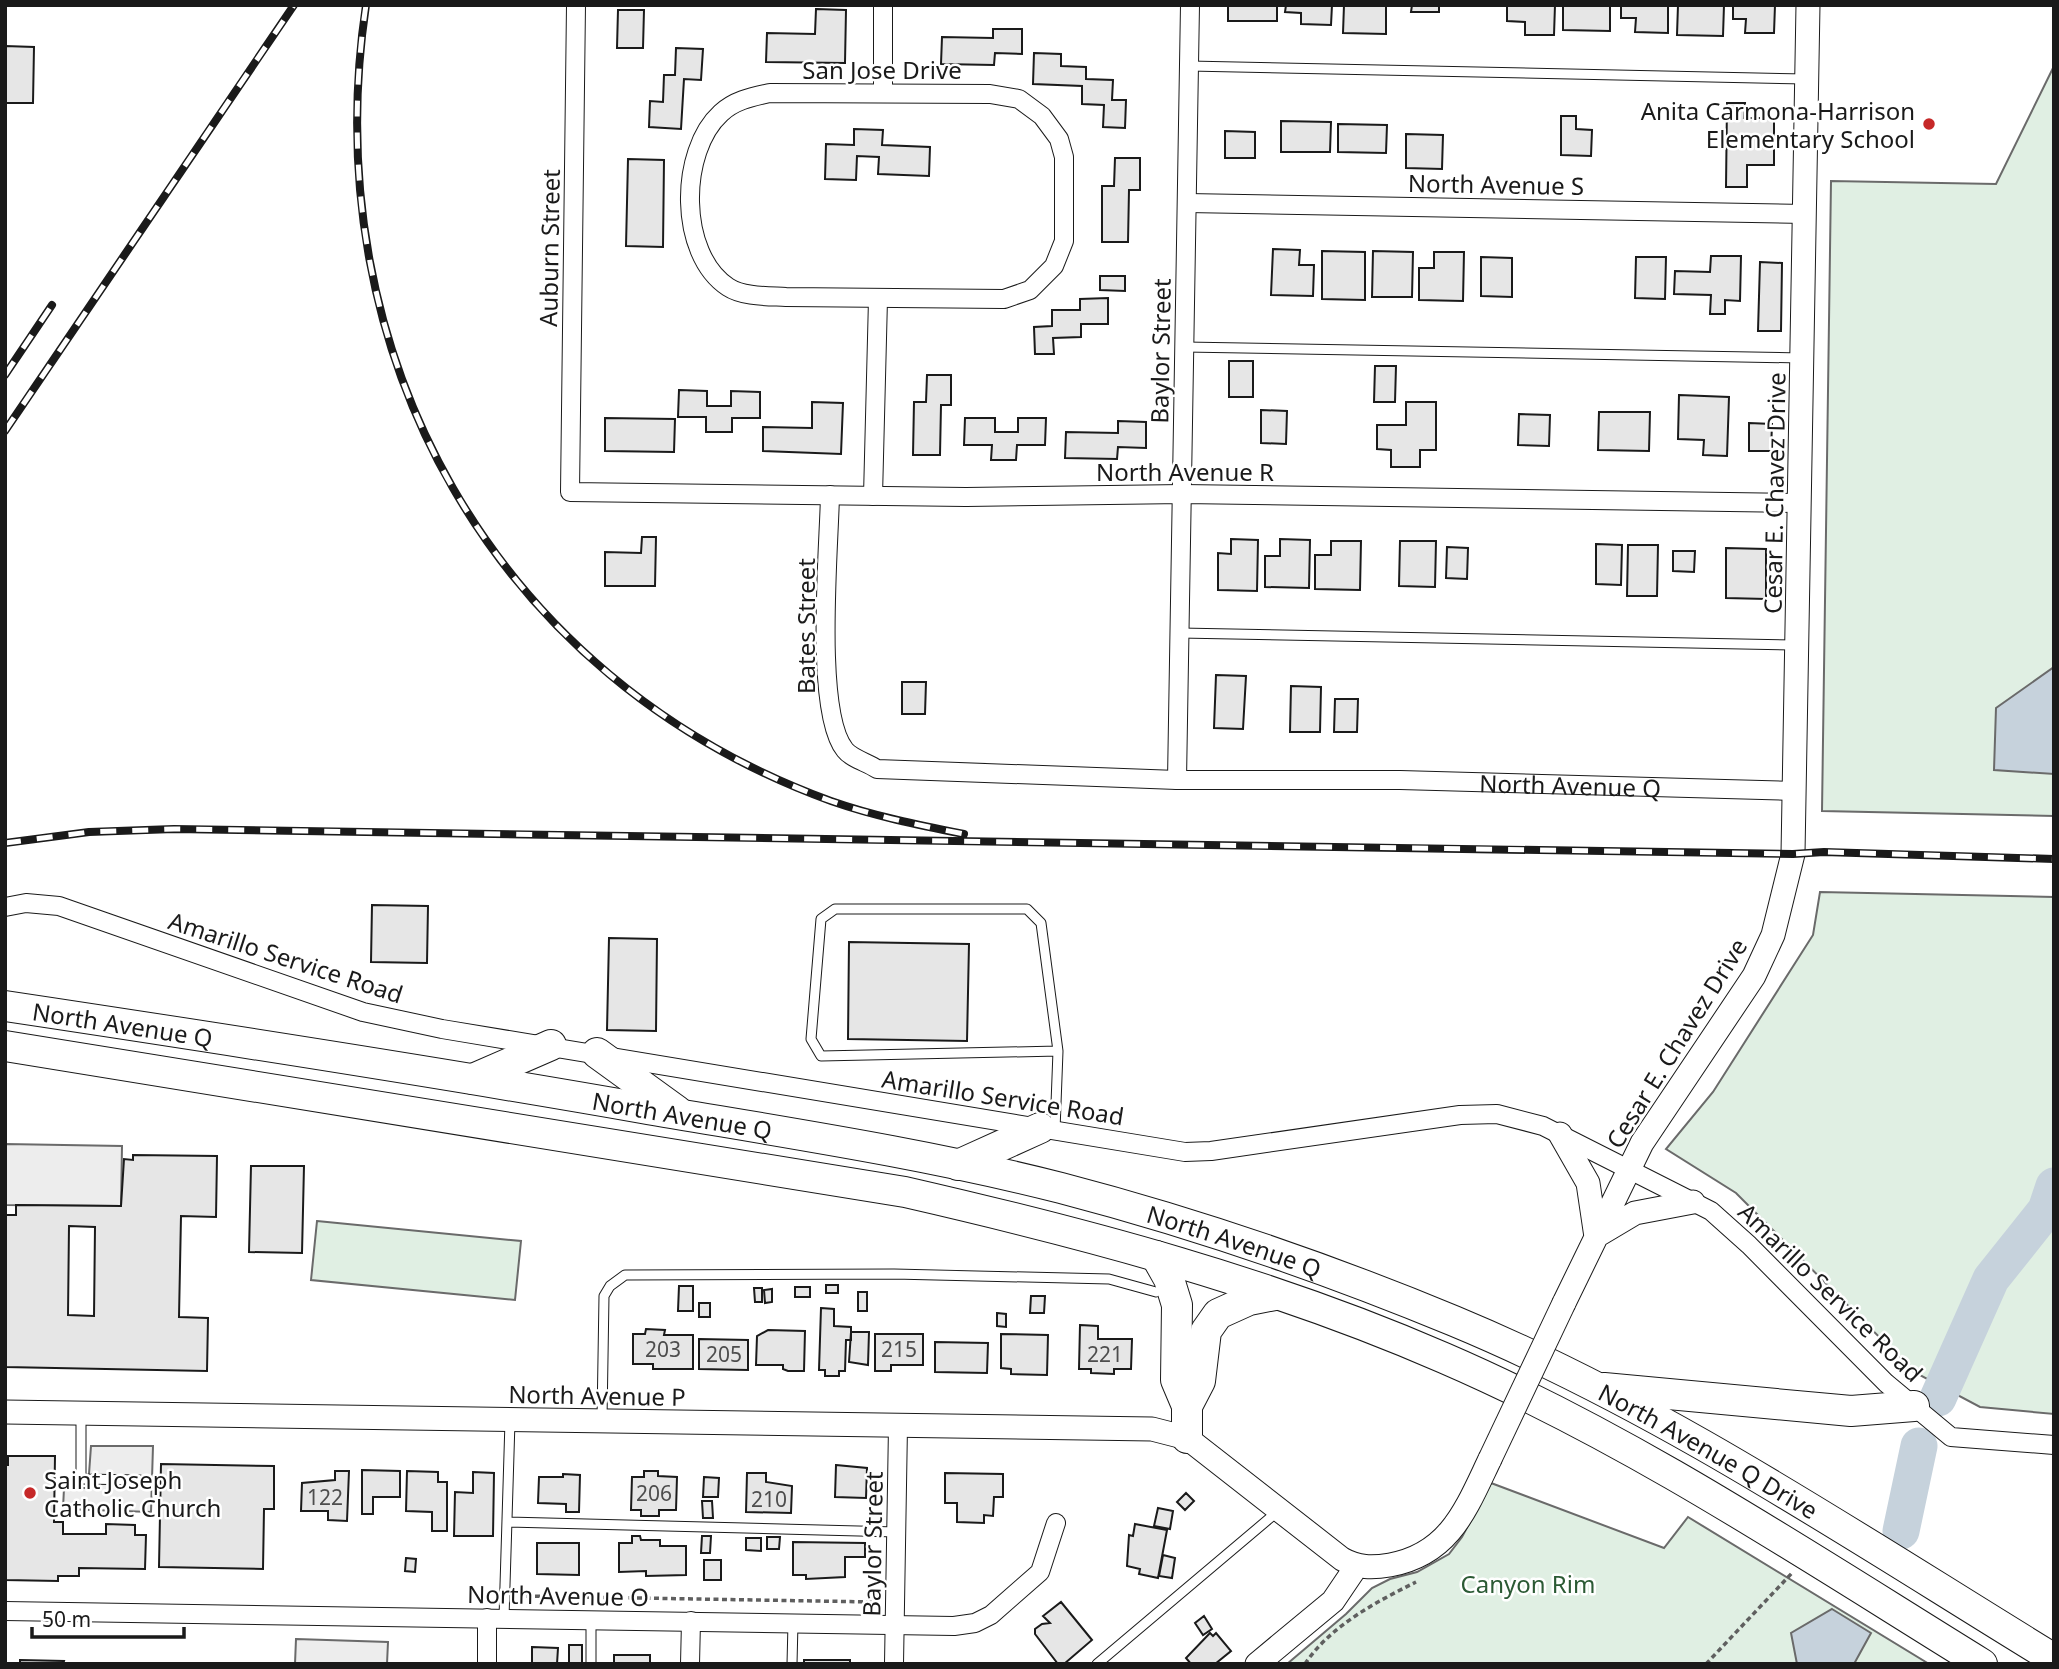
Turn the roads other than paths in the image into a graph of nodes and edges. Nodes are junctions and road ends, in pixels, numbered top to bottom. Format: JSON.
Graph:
{"nodes":[{"id":1,"x":576,"y":5,"type":"edge"},
{"id":2,"x":883,"y":5,"type":"edge"},
{"id":3,"x":1190,"y":5,"type":"edge"},
{"id":4,"x":1808,"y":5,"type":"edge"},
{"id":5,"x":1189,"y":66,"type":"junction"},
{"id":6,"x":1807,"y":79,"type":"junction"},
{"id":7,"x":883,"y":93,"type":"junction"},
{"id":8,"x":1187,"y":203,"type":"junction"},
{"id":9,"x":1805,"y":214,"type":"junction"},
{"id":10,"x":878,"y":299,"type":"junction"},
{"id":11,"x":1185,"y":347,"type":"junction"},
{"id":12,"x":1802,"y":358,"type":"junction"},
{"id":13,"x":570,"y":492,"type":"joint"},
{"id":14,"x":1183,"y":494,"type":"junction"},
{"id":15,"x":830,"y":495,"type":"junction"},
{"id":16,"x":873,"y":496,"type":"junction"},
{"id":17,"x":1800,"y":503,"type":"junction"},
{"id":18,"x":1180,"y":633,"type":"junction"},
{"id":19,"x":1797,"y":645,"type":"junction"},
{"id":20,"x":847,"y":753,"type":"joint"},
{"id":21,"x":1177,"y":780,"type":"junction"},
{"id":22,"x":1795,"y":791,"type":"junction"},
{"id":23,"x":5,"y":907,"type":"edge"},
{"id":24,"x":15,"y":1008,"type":"edge"},
{"id":25,"x":551,"y":1045,"type":"junction"},
{"id":26,"x":13,"y":1047,"type":"edge"},
{"id":27,"x":1058,"y":1051,"type":"junction"},
{"id":28,"x":597,"y":1053,"type":"junction"},
{"id":29,"x":473,"y":1079,"type":"junction"},
{"id":30,"x":683,"y":1115,"type":"junction"},
{"id":31,"x":1048,"y":1129,"type":"junction"},
{"id":32,"x":1560,"y":1135,"type":"junction"},
{"id":33,"x":958,"y":1165,"type":"junction"},
{"id":34,"x":1629,"y":1168,"type":"junction"},
{"id":35,"x":1693,"y":1202,"type":"junction"},
{"id":36,"x":1596,"y":1237,"type":"junction"},
{"id":37,"x":1156,"y":1256,"type":"junction"},
{"id":38,"x":1346,"y":1278,"type":"joint"},
{"id":39,"x":1156,"y":1292,"type":"dead end"},
{"id":40,"x":1275,"y":1295,"type":"junction"},
{"id":41,"x":1634,"y":1399,"type":"junction"},
{"id":42,"x":1187,"y":1406,"type":"junction"},
{"id":43,"x":1914,"y":1406,"type":"junction"},
{"id":44,"x":5,"y":1412,"type":"edge"},
{"id":45,"x":81,"y":1413,"type":"junction"},
{"id":46,"x":510,"y":1420,"type":"junction"},
{"id":47,"x":602,"y":1421,"type":"junction"},
{"id":48,"x":898,"y":1426,"type":"junction"},
{"id":49,"x":1187,"y":1438,"type":"junction"},
{"id":50,"x":2054,"y":1445,"type":"edge"},
{"id":51,"x":140,"y":1480,"type":"dead end"},
{"id":52,"x":1279,"y":1511,"type":"junction"},
{"id":53,"x":507,"y":1522,"type":"junction"},
{"id":54,"x":1056,"y":1523,"type":"dead end"},
{"id":55,"x":897,"y":1531,"type":"junction"},
{"id":56,"x":1356,"y":1567,"type":"junction"},
{"id":57,"x":5,"y":1611,"type":"edge"},
{"id":58,"x":496,"y":1618,"type":"junction"},
{"id":59,"x":591,"y":1620,"type":"junction"},
{"id":60,"x":691,"y":1621,"type":"junction"},
{"id":61,"x":793,"y":1623,"type":"junction"},
{"id":62,"x":895,"y":1625,"type":"junction"},
{"id":63,"x":2054,"y":1659,"type":"edge"},
{"id":64,"x":487,"y":1664,"type":"edge"},
{"id":65,"x":591,"y":1664,"type":"edge"},
{"id":66,"x":690,"y":1664,"type":"edge"},
{"id":67,"x":792,"y":1664,"type":"edge"},
{"id":68,"x":894,"y":1664,"type":"edge"},
{"id":69,"x":1097,"y":1664,"type":"edge"},
{"id":70,"x":1257,"y":1664,"type":"edge"},
{"id":71,"x":1982,"y":1664,"type":"edge"}],
"edges":[{"from":1,"to":13,"type":"street","name":"Auburn Street"},
{"from":2,"to":7,"type":"street"},
{"from":3,"to":5,"type":"street","name":"Baylor Street"},
{"from":4,"to":6,"type":"street","name":"Cesar E. Chavez Drive"},
{"from":5,"to":6,"type":"lane"},
{"from":5,"to":8,"type":"street","name":"Baylor Street"},
{"from":6,"to":9,"type":"street","name":"Cesar E. Chavez Drive"},
{"from":7,"to":10,"type":"street","name":"San Jose Drive"},
{"from":7,"to":10,"type":"street","name":"San Jose Drive"},
{"from":8,"to":9,"type":"street","name":"North Avenue S"},
{"from":8,"to":11,"type":"street","name":"Baylor Street"},
{"from":9,"to":12,"type":"street","name":"Cesar E. Chavez Drive"},
{"from":10,"to":16,"type":"street"},
{"from":11,"to":12,"type":"lane"},
{"from":11,"to":14,"type":"street","name":"Baylor Street"},
{"from":12,"to":17,"type":"street","name":"Cesar E. Chavez Drive"},
{"from":13,"to":15,"type":"street","name":"North Avenue R"},
{"from":14,"to":16,"type":"street","name":"North Avenue R"},
{"from":14,"to":17,"type":"street","name":"North Avenue R"},
{"from":14,"to":18,"type":"street","name":"Baylor Street"},
{"from":15,"to":16,"type":"street","name":"North Avenue R"},
{"from":15,"to":20,"type":"street","name":"Bates Street"},
{"from":17,"to":19,"type":"street","name":"Cesar E. Chavez Drive"},
{"from":18,"to":19,"type":"lane"},
{"from":18,"to":21,"type":"street","name":"Baylor Street"},
{"from":19,"to":22,"type":"street","name":"Cesar E. Chavez Drive"},
{"from":20,"to":21,"type":"street","name":"North Avenue Q"},
{"from":21,"to":22,"type":"street","name":"North Avenue Q"},
{"from":22,"to":34,"type":"street","name":"Cesar E. Chavez Drive"},
{"from":23,"to":25,"type":"street","name":"Amarillo Service Road"},
{"from":24,"to":29,"type":"main road","name":"North Avenue Q"},
{"from":25,"to":28,"type":"street","name":"Amarillo Service Road"},
{"from":25,"to":29,"type":"main road"},
{"from":26,"to":37,"type":"main road","name":"North Avenue Q"},
{"from":27,"to":27,"type":"lane"},
{"from":27,"to":31,"type":"lane"},
{"from":28,"to":30,"type":"main road"},
{"from":28,"to":31,"type":"street","name":"Amarillo Service Road"},
{"from":29,"to":30,"type":"main road","name":"North Avenue Q"},
{"from":30,"to":33,"type":"main road","name":"North Avenue Q"},
{"from":31,"to":32,"type":"street","name":"Amarillo Service Road"},
{"from":31,"to":33,"type":"main road"},
{"from":32,"to":34,"type":"street","name":"Amarillo Service Road"},
{"from":32,"to":36,"type":"street"},
{"from":33,"to":38,"type":"main road","name":"North Avenue Q"},
{"from":34,"to":35,"type":"street","name":"Amarillo Service Road"},
{"from":34,"to":36,"type":"street","name":"Cesar E. Chavez Drive"},
{"from":35,"to":36,"type":"street"},
{"from":35,"to":43,"type":"street","name":"Amarillo Service Road"},
{"from":36,"to":56,"type":"street","name":"Cesar E. Chavez Drive","bridge":true},
{"from":37,"to":40,"type":"main road","name":"North Avenue Q"},
{"from":37,"to":42,"type":"main road"},
{"from":38,"to":41,"type":"main road","name":"North Avenue Q Drive"},
{"from":39,"to":47,"type":"lane"},
{"from":40,"to":42,"type":"main road"},
{"from":40,"to":71,"type":"main road","name":"North Avenue Q Drive"},
{"from":41,"to":43,"type":"main road"},
{"from":41,"to":63,"type":"main road","name":"North Avenue Q Drive"},
{"from":42,"to":49,"type":"main road"},
{"from":43,"to":50,"type":"street"},
{"from":44,"to":45,"type":"street","name":"North Avenue P"},
{"from":45,"to":46,"type":"street","name":"North Avenue P"},
{"from":45,"to":51,"type":"lane"},
{"from":46,"to":47,"type":"street","name":"North Avenue P"},
{"from":46,"to":53,"type":"lane"},
{"from":47,"to":48,"type":"street","name":"North Avenue P"},
{"from":48,"to":49,"type":"street","name":"North Avenue P"},
{"from":48,"to":55,"type":"street","name":"Baylor Street"},
{"from":49,"to":52,"type":"street"},
{"from":52,"to":56,"type":"street"},
{"from":52,"to":69,"type":"lane"},
{"from":53,"to":55,"type":"lane"},
{"from":53,"to":58,"type":"lane"},
{"from":54,"to":62,"type":"street","name":"North Avenue O"},
{"from":55,"to":62,"type":"street","name":"Baylor Street"},
{"from":56,"to":70,"type":"street"},
{"from":57,"to":58,"type":"street","name":"North Avenue O"},
{"from":58,"to":59,"type":"street","name":"North Avenue O"},
{"from":58,"to":64,"type":"street"},
{"from":59,"to":60,"type":"street","name":"North Avenue O"},
{"from":59,"to":65,"type":"lane"},
{"from":60,"to":61,"type":"street","name":"North Avenue O"},
{"from":60,"to":66,"type":"street"},
{"from":61,"to":62,"type":"street","name":"North Avenue O"},
{"from":61,"to":67,"type":"lane"},
{"from":62,"to":68,"type":"street","name":"Baylor Street"}]}
